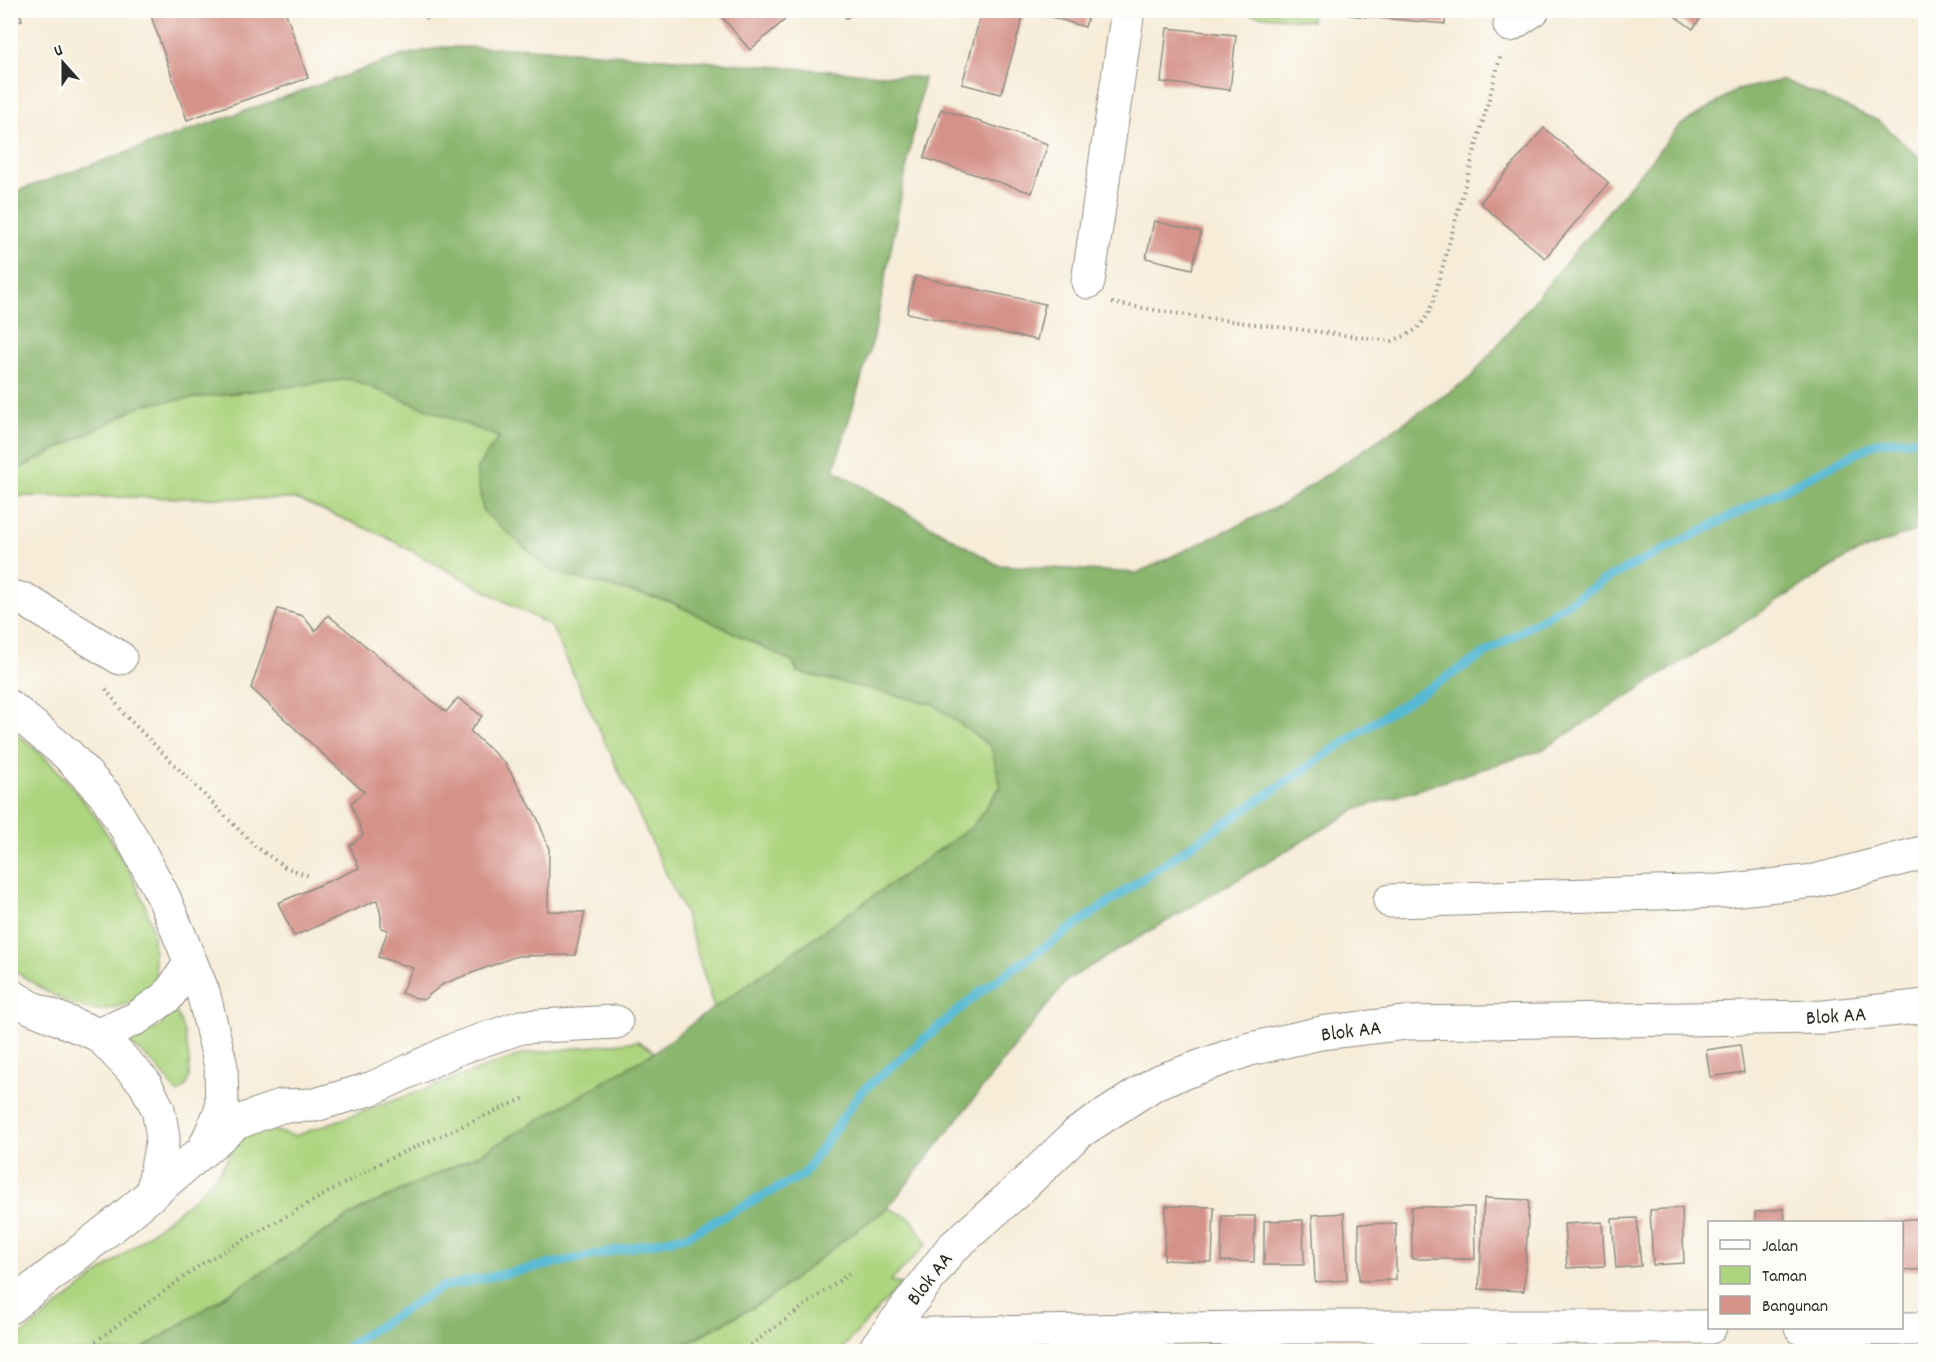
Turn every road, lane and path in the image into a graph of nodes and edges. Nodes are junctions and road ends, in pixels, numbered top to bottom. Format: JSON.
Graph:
{"nodes":[{"id":1,"x":1128,"y":10,"type":"edge"},
{"id":2,"x":1518,"y":16,"type":"edge"},
{"id":3,"x":1088,"y":282,"type":"joint"},
{"id":4,"x":10,"y":597,"type":"edge"},
{"id":5,"x":110,"y":669,"type":"joint"},
{"id":6,"x":10,"y":707,"type":"edge"},
{"id":7,"x":1926,"y":852,"type":"edge"},
{"id":8,"x":309,"y":876,"type":"dead end"},
{"id":9,"x":1390,"y":901,"type":"dead end"},
{"id":10,"x":190,"y":964,"type":"junction"},
{"id":11,"x":10,"y":995,"type":"edge"},
{"id":12,"x":1926,"y":1006,"type":"edge"},
{"id":13,"x":616,"y":1022,"type":"dead end"},
{"id":14,"x":99,"y":1035,"type":"junction"},
{"id":15,"x":525,"y":1098,"type":"dead end"},
{"id":16,"x":205,"y":1148,"type":"junction"},
{"id":17,"x":152,"y":1194,"type":"junction"},
{"id":18,"x":850,"y":1273,"type":"dead end"},
{"id":19,"x":10,"y":1307,"type":"edge"},
{"id":20,"x":1708,"y":1327,"type":"edge"},
{"id":21,"x":1903,"y":1329,"type":"edge"},
{"id":22,"x":1926,"y":1329,"type":"edge"},
{"id":23,"x":879,"y":1343,"type":"edge"},
{"id":24,"x":81,"y":1352,"type":"edge"},
{"id":25,"x":741,"y":1352,"type":"edge"}],
"edges":[{"from":1,"to":3,"type":"street"},
{"from":2,"to":3,"type":"path"},
{"from":4,"to":5,"type":"street"},
{"from":5,"to":8,"type":"path"},
{"from":6,"to":10,"type":"street"},
{"from":7,"to":9,"type":"street"},
{"from":10,"to":14,"type":"street"},
{"from":10,"to":16,"type":"street"},
{"from":11,"to":14,"type":"street"},
{"from":12,"to":23,"type":"street","name":"Blok AA"},
{"from":13,"to":16,"type":"street"},
{"from":14,"to":17,"type":"street"},
{"from":15,"to":24,"type":"path"},
{"from":16,"to":17,"type":"street"},
{"from":17,"to":19,"type":"street"},
{"from":18,"to":25,"type":"path"},
{"from":20,"to":23,"type":"street"},
{"from":21,"to":22,"type":"street"}]}
